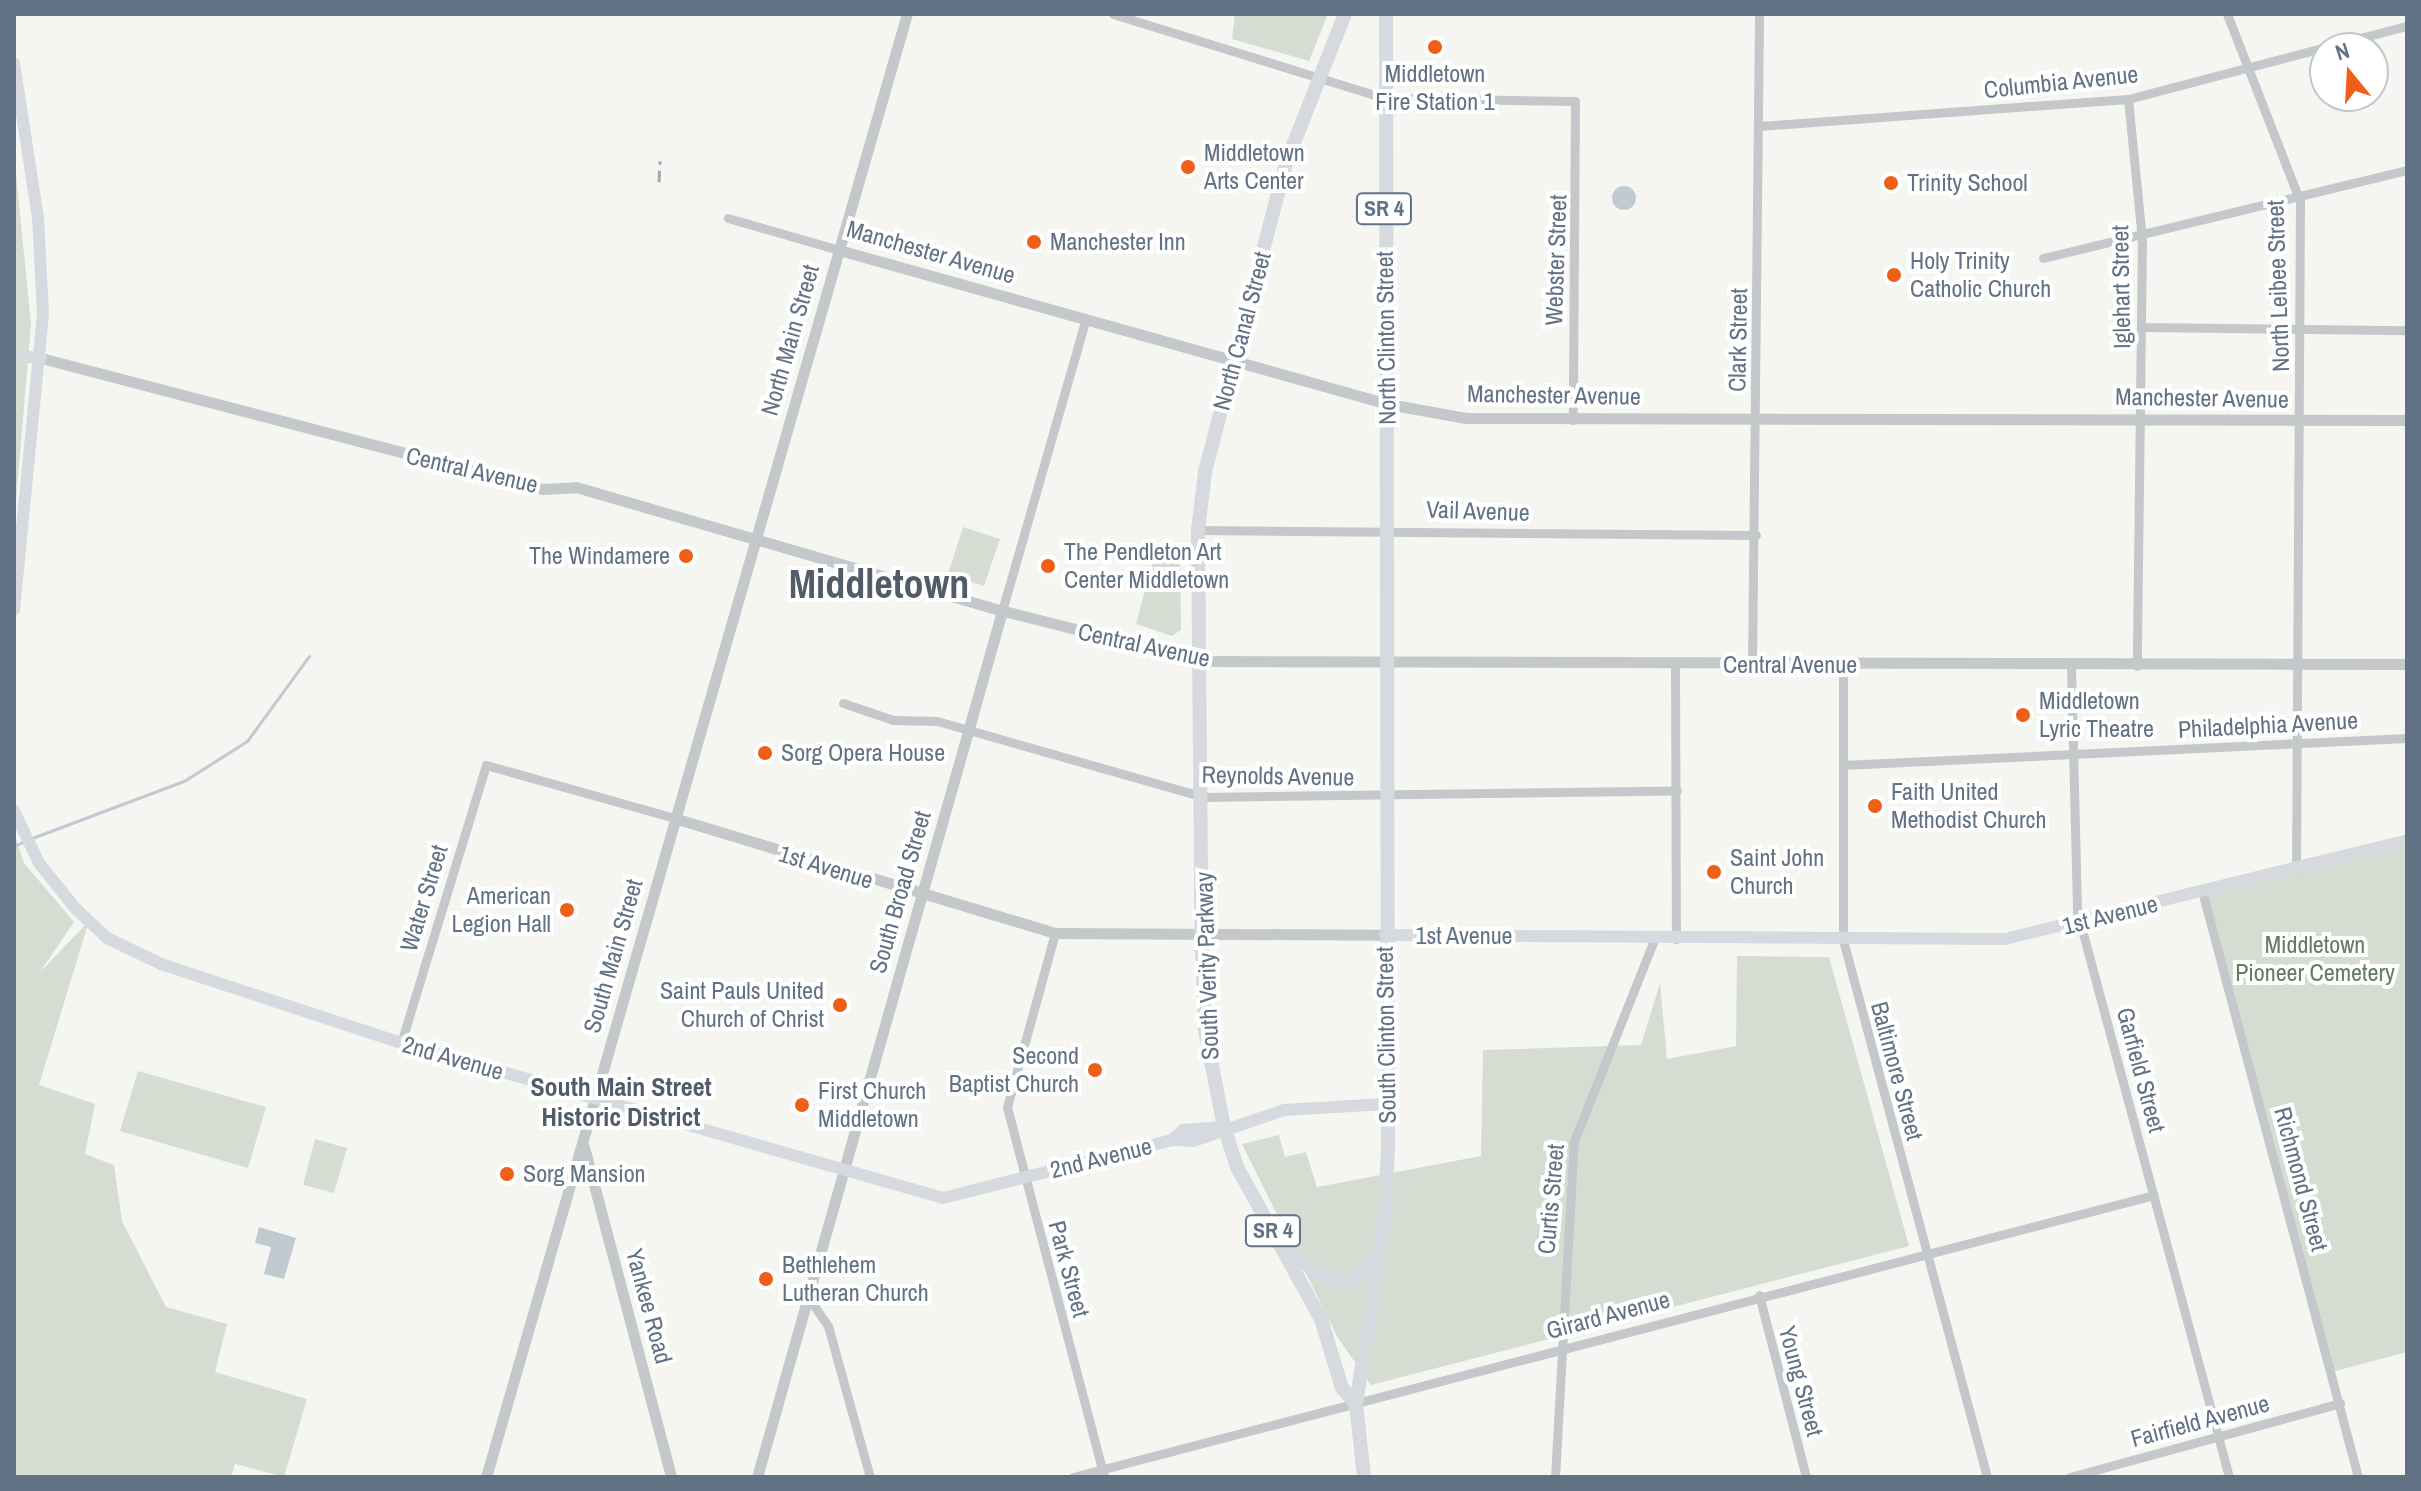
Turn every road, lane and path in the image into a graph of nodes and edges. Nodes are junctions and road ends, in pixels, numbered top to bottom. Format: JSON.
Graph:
{"nodes":[{"id":1,"x":907,"y":14,"type":"edge"},
{"id":2,"x":1113,"y":14,"type":"edge"},
{"id":3,"x":1345,"y":14,"type":"edge"},
{"id":4,"x":1386,"y":14,"type":"edge"},
{"id":5,"x":1759,"y":14,"type":"edge"},
{"id":6,"x":2227,"y":14,"type":"edge"},
{"id":7,"x":2407,"y":26,"type":"edge"},
{"id":8,"x":14,"y":63,"type":"edge"},
{"id":9,"x":2247,"y":67,"type":"junction"},
{"id":10,"x":1322,"y":78,"type":"junction"},
{"id":11,"x":1385,"y":98,"type":"junction"},
{"id":12,"x":2128,"y":99,"type":"junction"},
{"id":13,"x":1759,"y":126,"type":"junction"},
{"id":14,"x":2407,"y":170,"type":"edge"},
{"id":15,"x":2300,"y":201,"type":"junction"},
{"id":16,"x":728,"y":218,"type":"dead end"},
{"id":17,"x":2142,"y":239,"type":"junction"},
{"id":18,"x":839,"y":250,"type":"junction"},
{"id":19,"x":2043,"y":258,"type":"dead end"},
{"id":20,"x":1086,"y":319,"type":"junction"},
{"id":21,"x":2143,"y":327,"type":"junction"},
{"id":22,"x":2301,"y":329,"type":"junction"},
{"id":23,"x":2407,"y":330,"type":"edge"},
{"id":24,"x":14,"y":356,"type":"edge"},
{"id":25,"x":41,"y":358,"type":"junction"},
{"id":26,"x":1234,"y":361,"type":"junction"},
{"id":27,"x":1388,"y":404,"type":"junction"},
{"id":28,"x":1757,"y":418,"type":"junction"},
{"id":29,"x":1573,"y":420,"type":"junction"},
{"id":30,"x":2140,"y":420,"type":"junction"},
{"id":31,"x":2407,"y":420,"type":"edge"},
{"id":32,"x":2302,"y":422,"type":"junction"},
{"id":33,"x":1386,"y":529,"type":"junction"},
{"id":34,"x":1198,"y":530,"type":"junction"},
{"id":35,"x":1756,"y":535,"type":"junction"},
{"id":36,"x":755,"y":539,"type":"junction"},
{"id":37,"x":14,"y":610,"type":"edge"},
{"id":38,"x":1002,"y":611,"type":"junction"},
{"id":39,"x":1201,"y":661,"type":"junction"},
{"id":40,"x":1385,"y":662,"type":"junction"},
{"id":41,"x":1675,"y":664,"type":"junction"},
{"id":42,"x":1843,"y":664,"type":"junction"},
{"id":43,"x":2407,"y":664,"type":"edge"},
{"id":44,"x":2071,"y":665,"type":"junction"},
{"id":45,"x":1752,"y":666,"type":"junction"},
{"id":46,"x":2137,"y":666,"type":"junction"},
{"id":47,"x":2299,"y":666,"type":"junction"},
{"id":48,"x":843,"y":703,"type":"dead end"},
{"id":49,"x":968,"y":731,"type":"junction"},
{"id":50,"x":2407,"y":738,"type":"edge"},
{"id":51,"x":2299,"y":743,"type":"junction"},
{"id":52,"x":2074,"y":753,"type":"junction"},
{"id":53,"x":486,"y":765,"type":"joint"},
{"id":54,"x":1843,"y":765,"type":"junction"},
{"id":55,"x":1677,"y":790,"type":"junction"},
{"id":56,"x":1204,"y":797,"type":"junction"},
{"id":57,"x":1386,"y":797,"type":"junction"},
{"id":58,"x":14,"y":811,"type":"edge"},
{"id":59,"x":674,"y":818,"type":"junction"},
{"id":60,"x":2407,"y":840,"type":"edge"},
{"id":61,"x":2296,"y":869,"type":"junction"},
{"id":62,"x":2202,"y":891,"type":"junction"},
{"id":63,"x":922,"y":896,"type":"junction"},
{"id":64,"x":2081,"y":923,"type":"junction"},
{"id":65,"x":1055,"y":933,"type":"junction"},
{"id":66,"x":1203,"y":935,"type":"junction"},
{"id":67,"x":1385,"y":935,"type":"junction"},
{"id":68,"x":1676,"y":939,"type":"junction"},
{"id":69,"x":1654,"y":940,"type":"junction"},
{"id":70,"x":1843,"y":940,"type":"junction"},
{"id":71,"x":401,"y":1043,"type":"junction"},
{"id":72,"x":596,"y":1098,"type":"junction"},
{"id":73,"x":1386,"y":1104,"type":"junction"},
{"id":74,"x":1224,"y":1127,"type":"junction"},
{"id":75,"x":584,"y":1147,"type":"junction"},
{"id":76,"x":845,"y":1168,"type":"junction"},
{"id":77,"x":1023,"y":1178,"type":"junction"},
{"id":78,"x":2154,"y":1195,"type":"junction"},
{"id":79,"x":1276,"y":1237,"type":"junction"},
{"id":80,"x":1924,"y":1253,"type":"junction"},
{"id":81,"x":1380,"y":1255,"type":"junction"},
{"id":82,"x":1759,"y":1295,"type":"junction"},
{"id":83,"x":809,"y":1298,"type":"junction"},
{"id":84,"x":1559,"y":1349,"type":"junction"},
{"id":85,"x":2340,"y":1403,"type":"junction"},
{"id":86,"x":1356,"y":1404,"type":"junction"},
{"id":87,"x":2219,"y":1436,"type":"junction"},
{"id":88,"x":1104,"y":1473,"type":"edge"},
{"id":89,"x":486,"y":1477,"type":"edge"},
{"id":90,"x":671,"y":1477,"type":"edge"},
{"id":91,"x":757,"y":1477,"type":"edge"},
{"id":92,"x":870,"y":1477,"type":"edge"},
{"id":93,"x":1073,"y":1477,"type":"edge"},
{"id":94,"x":1364,"y":1477,"type":"edge"},
{"id":95,"x":1555,"y":1477,"type":"edge"},
{"id":96,"x":1806,"y":1477,"type":"edge"},
{"id":97,"x":1987,"y":1477,"type":"edge"},
{"id":98,"x":2070,"y":1477,"type":"edge"},
{"id":99,"x":2229,"y":1477,"type":"edge"},
{"id":100,"x":2358,"y":1477,"type":"edge"}],
"edges":[{"from":1,"to":18,"type":"street","name":"North Main Street"},
{"from":2,"to":10,"type":"street"},
{"from":3,"to":10,"type":"main road","name":"North Canal Street","number":"SR 4"},
{"from":4,"to":11,"type":"main road","name":"North Clinton Street","number":"SR 4"},
{"from":5,"to":13,"type":"street","name":"Clark Street"},
{"from":6,"to":9,"type":"street","name":"North Leibee Street"},
{"from":7,"to":9,"type":"street","name":"Columbia Avenue"},
{"from":8,"to":25,"type":"main road"},
{"from":9,"to":12,"type":"street","name":"Columbia Avenue"},
{"from":9,"to":15,"type":"street","name":"North Leibee Street"},
{"from":10,"to":11,"type":"street"},
{"from":10,"to":26,"type":"main road","name":"North Canal Street","number":"SR 4"},
{"from":11,"to":27,"type":"main road","name":"North Clinton Street","number":"SR 4"},
{"from":11,"to":29,"type":"street","name":"Webster Street"},
{"from":12,"to":13,"type":"street","name":"Columbia Avenue"},
{"from":12,"to":17,"type":"street","name":"Iglehart Street"},
{"from":13,"to":28,"type":"street","name":"Clark Street"},
{"from":14,"to":15,"type":"street"},
{"from":15,"to":17,"type":"street"},
{"from":15,"to":22,"type":"street","name":"North Leibee Street"},
{"from":16,"to":18,"type":"street","name":"Manchester Avenue"},
{"from":17,"to":19,"type":"street"},
{"from":17,"to":21,"type":"street","name":"Iglehart Street"},
{"from":18,"to":20,"type":"street","name":"Manchester Avenue"},
{"from":18,"to":36,"type":"street","name":"North Main Street"},
{"from":20,"to":26,"type":"street","name":"Manchester Avenue"},
{"from":20,"to":38,"type":"street","name":"South Broad Street"},
{"from":21,"to":22,"type":"street"},
{"from":21,"to":30,"type":"street","name":"Iglehart Street"},
{"from":22,"to":23,"type":"street"},
{"from":22,"to":32,"type":"street","name":"North Leibee Street"},
{"from":24,"to":25,"type":"main road","name":"Central Avenue"},
{"from":25,"to":36,"type":"street","name":"Central Avenue"},
{"from":25,"to":37,"type":"main road"},
{"from":26,"to":27,"type":"street","name":"Manchester Avenue"},
{"from":26,"to":34,"type":"main road","name":"North Canal Street","number":"SR 4"},
{"from":27,"to":29,"type":"street","name":"Manchester Avenue"},
{"from":27,"to":33,"type":"main road","name":"North Clinton Street","number":"SR 4"},
{"from":28,"to":29,"type":"street","name":"Manchester Avenue"},
{"from":28,"to":30,"type":"street","name":"Manchester Avenue"},
{"from":28,"to":35,"type":"street","name":"Clark Street"},
{"from":30,"to":32,"type":"street","name":"Manchester Avenue"},
{"from":30,"to":46,"type":"street","name":"Iglehart Street"},
{"from":31,"to":32,"type":"street","name":"Manchester Avenue"},
{"from":32,"to":47,"type":"street","name":"North Leibee Street"},
{"from":33,"to":34,"type":"street","name":"Vail Avenue"},
{"from":33,"to":35,"type":"street","name":"Vail Avenue"},
{"from":33,"to":40,"type":"main road","name":"North Clinton Street","number":"SR 4"},
{"from":34,"to":39,"type":"main road","name":"North Canal Street","number":"SR 4"},
{"from":35,"to":45,"type":"street","name":"Clark Street"},
{"from":36,"to":38,"type":"street","name":"Central Avenue"},
{"from":36,"to":59,"type":"street","name":"South Main Street"},
{"from":38,"to":39,"type":"street","name":"Central Avenue"},
{"from":38,"to":49,"type":"street","name":"South Broad Street"},
{"from":39,"to":40,"type":"street","name":"Central Avenue"},
{"from":39,"to":56,"type":"main road","name":"South Verity Parkway","number":"SR 4"},
{"from":40,"to":41,"type":"street","name":"Central Avenue"},
{"from":40,"to":57,"type":"main road","name":"South Clinton Street","number":"SR 4"},
{"from":41,"to":45,"type":"street","name":"Central Avenue"},
{"from":41,"to":55,"type":"street"},
{"from":42,"to":44,"type":"street","name":"Central Avenue"},
{"from":42,"to":45,"type":"street","name":"Central Avenue"},
{"from":42,"to":54,"type":"street","name":"Baltimore Street"},
{"from":43,"to":47,"type":"street","name":"Central Avenue"},
{"from":44,"to":46,"type":"street","name":"Central Avenue"},
{"from":44,"to":52,"type":"street","name":"Garfield Street"},
{"from":46,"to":47,"type":"street","name":"Central Avenue"},
{"from":47,"to":51,"type":"street","name":"North Leibee Street"},
{"from":48,"to":49,"type":"street","name":"Reynolds Avenue"},
{"from":49,"to":56,"type":"street","name":"Reynolds Avenue"},
{"from":49,"to":63,"type":"street","name":"South Broad Street"},
{"from":50,"to":51,"type":"street","name":"Philadelphia Avenue"},
{"from":51,"to":52,"type":"street","name":"Philadelphia Avenue"},
{"from":51,"to":61,"type":"street","name":"North Leibee Street"},
{"from":52,"to":54,"type":"street","name":"Philadelphia Avenue"},
{"from":52,"to":64,"type":"street","name":"Garfield Street"},
{"from":53,"to":59,"type":"street","name":"1st Avenue"},
{"from":53,"to":71,"type":"street","name":"Water Street"},
{"from":54,"to":70,"type":"street","name":"Baltimore Street"},
{"from":55,"to":57,"type":"street","name":"Reynolds Avenue"},
{"from":55,"to":68,"type":"street"},
{"from":56,"to":57,"type":"street","name":"Reynolds Avenue"},
{"from":56,"to":66,"type":"main road","name":"South Verity Parkway","number":"SR 4"},
{"from":57,"to":67,"type":"main road","name":"South Clinton Street","number":"SR 4"},
{"from":58,"to":71,"type":"main road","name":"2nd Avenue"},
{"from":59,"to":63,"type":"street","name":"1st Avenue"},
{"from":59,"to":72,"type":"street","name":"South Main Street"},
{"from":60,"to":61,"type":"main road","name":"1st Avenue"},
{"from":61,"to":62,"type":"main road","name":"1st Avenue"},
{"from":62,"to":64,"type":"main road","name":"1st Avenue"},
{"from":62,"to":85,"type":"street","name":"Richmond Street"},
{"from":63,"to":65,"type":"street","name":"1st Avenue"},
{"from":63,"to":76,"type":"street","name":"South Broad Street"},
{"from":64,"to":70,"type":"main road","name":"1st Avenue"},
{"from":64,"to":78,"type":"street","name":"Garfield Street"},
{"from":65,"to":66,"type":"street","name":"1st Avenue"},
{"from":65,"to":77,"type":"street","name":"Park Street"},
{"from":66,"to":67,"type":"street","name":"1st Avenue"},
{"from":66,"to":74,"type":"main road","name":"South Verity Parkway","number":"SR 4"},
{"from":67,"to":69,"type":"main road","name":"1st Avenue"},
{"from":67,"to":73,"type":"main road","name":"South Clinton Street","number":"SR 4"},
{"from":68,"to":69,"type":"main road","name":"1st Avenue"},
{"from":68,"to":70,"type":"main road","name":"1st Avenue"},
{"from":69,"to":84,"type":"street","name":"Curtis Street"},
{"from":70,"to":80,"type":"street","name":"Baltimore Street"},
{"from":71,"to":72,"type":"main road","name":"2nd Avenue"},
{"from":72,"to":75,"type":"street","name":"South Main Street"},
{"from":72,"to":76,"type":"main road","name":"2nd Avenue"},
{"from":73,"to":74,"type":"main road","name":"2nd Avenue"},
{"from":73,"to":81,"type":"main road","name":"South Clinton Street","number":"SR 4"},
{"from":74,"to":77,"type":"main road","name":"2nd Avenue"},
{"from":74,"to":79,"type":"main road","name":"South Verity Parkway","number":"SR 4"},
{"from":75,"to":89,"type":"street","name":"South Main Street"},
{"from":75,"to":90,"type":"street","name":"Yankee Road"},
{"from":76,"to":77,"type":"main road","name":"2nd Avenue"},
{"from":76,"to":83,"type":"street","name":"South Broad Street"},
{"from":77,"to":88,"type":"street","name":"Park Street"},
{"from":78,"to":80,"type":"street","name":"Girard Avenue"},
{"from":78,"to":87,"type":"street","name":"Garfield Street"},
{"from":79,"to":81,"type":"main road"},
{"from":79,"to":86,"type":"main road","name":"South Verity Parkway","number":"SR 4"},
{"from":80,"to":82,"type":"street","name":"Girard Avenue"},
{"from":80,"to":97,"type":"street","name":"Baltimore Street"},
{"from":81,"to":86,"type":"main road","name":"South Clinton Street","number":"SR 4"},
{"from":82,"to":84,"type":"street","name":"Girard Avenue"},
{"from":82,"to":96,"type":"street","name":"Young Street"},
{"from":83,"to":91,"type":"street","name":"South Broad Street"},
{"from":83,"to":92,"type":"street"},
{"from":84,"to":86,"type":"street","name":"Girard Avenue"},
{"from":84,"to":95,"type":"street","name":"Curtis Street"},
{"from":85,"to":87,"type":"street","name":"Fairfield Avenue"},
{"from":85,"to":100,"type":"street","name":"Richmond Street"},
{"from":86,"to":88,"type":"street","name":"Girard Avenue"},
{"from":86,"to":94,"type":"main road","name":"South Verity Parkway","number":"SR 4"},
{"from":87,"to":98,"type":"street","name":"Fairfield Avenue"},
{"from":87,"to":99,"type":"street","name":"Garfield Street"},
{"from":88,"to":93,"type":"street","name":"Girard Avenue"}]}
